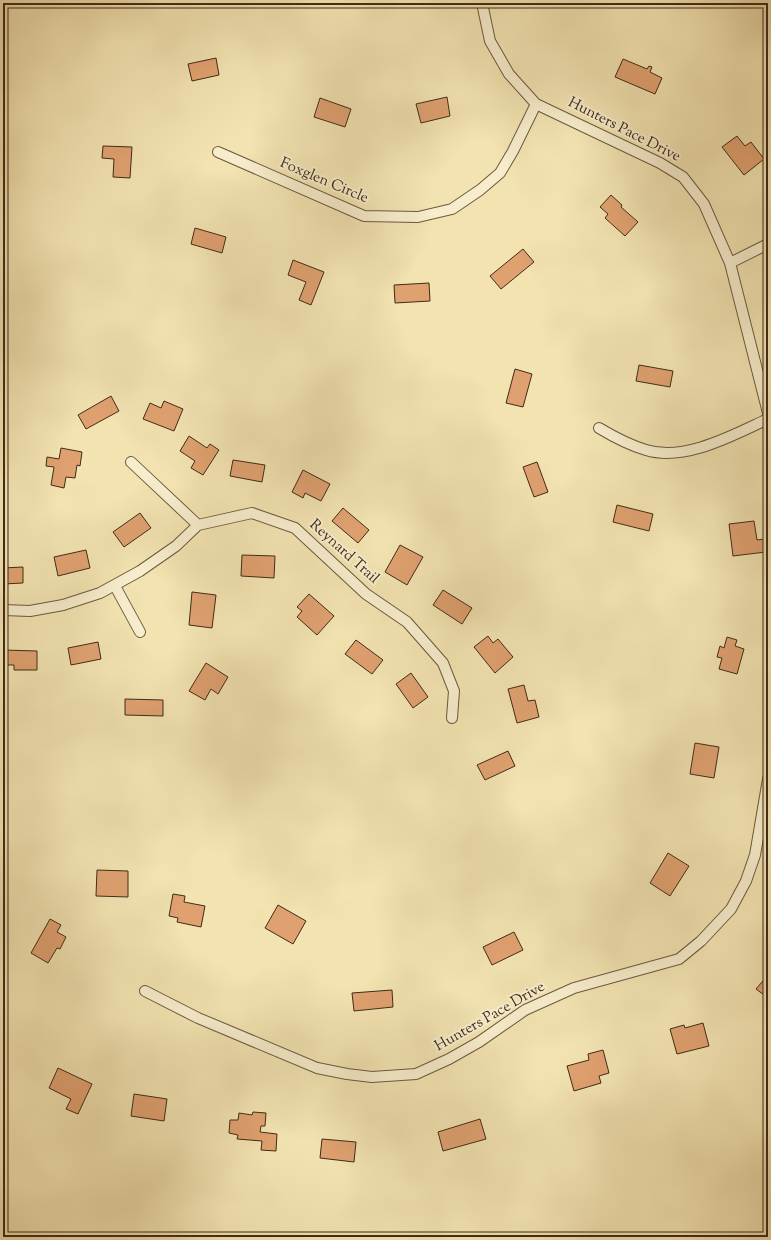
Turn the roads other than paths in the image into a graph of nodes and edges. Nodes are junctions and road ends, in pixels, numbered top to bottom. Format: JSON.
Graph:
{"nodes":[{"id":1,"x":482,"y":3,"type":"edge"},
{"id":2,"x":536,"y":104,"type":"junction"},
{"id":3,"x":218,"y":152,"type":"dead end"},
{"id":4,"x":768,"y":244,"type":"edge"},
{"id":5,"x":730,"y":263,"type":"junction"},
{"id":6,"x":768,"y":413,"type":"edge"},
{"id":7,"x":768,"y":419,"type":"edge"},
{"id":8,"x":599,"y":428,"type":"dead end"},
{"id":9,"x":131,"y":462,"type":"dead end"},
{"id":10,"x":198,"y":525,"type":"junction"},
{"id":11,"x":115,"y":586,"type":"junction"},
{"id":12,"x":3,"y":610,"type":"edge"},
{"id":13,"x":140,"y":632,"type":"dead end"},
{"id":14,"x":452,"y":718,"type":"dead end"},
{"id":15,"x":768,"y":779,"type":"edge"},
{"id":16,"x":145,"y":991,"type":"dead end"}],
"edges":[{"from":1,"to":2,"type":"street","name":"Hunters Pace Drive"},
{"from":2,"to":3,"type":"street","name":"Foxglen Circle"},
{"from":2,"to":5,"type":"street","name":"Hunters Pace Drive"},
{"from":4,"to":5,"type":"street"},
{"from":5,"to":6,"type":"street","name":"Hunters Pace Drive"},
{"from":7,"to":8,"type":"street"},
{"from":9,"to":10,"type":"street"},
{"from":10,"to":11,"type":"street"},
{"from":10,"to":14,"type":"street","name":"Reynard Trail"},
{"from":11,"to":12,"type":"street"},
{"from":11,"to":13,"type":"street"},
{"from":15,"to":16,"type":"street","name":"Hunters Pace Drive"}]}
